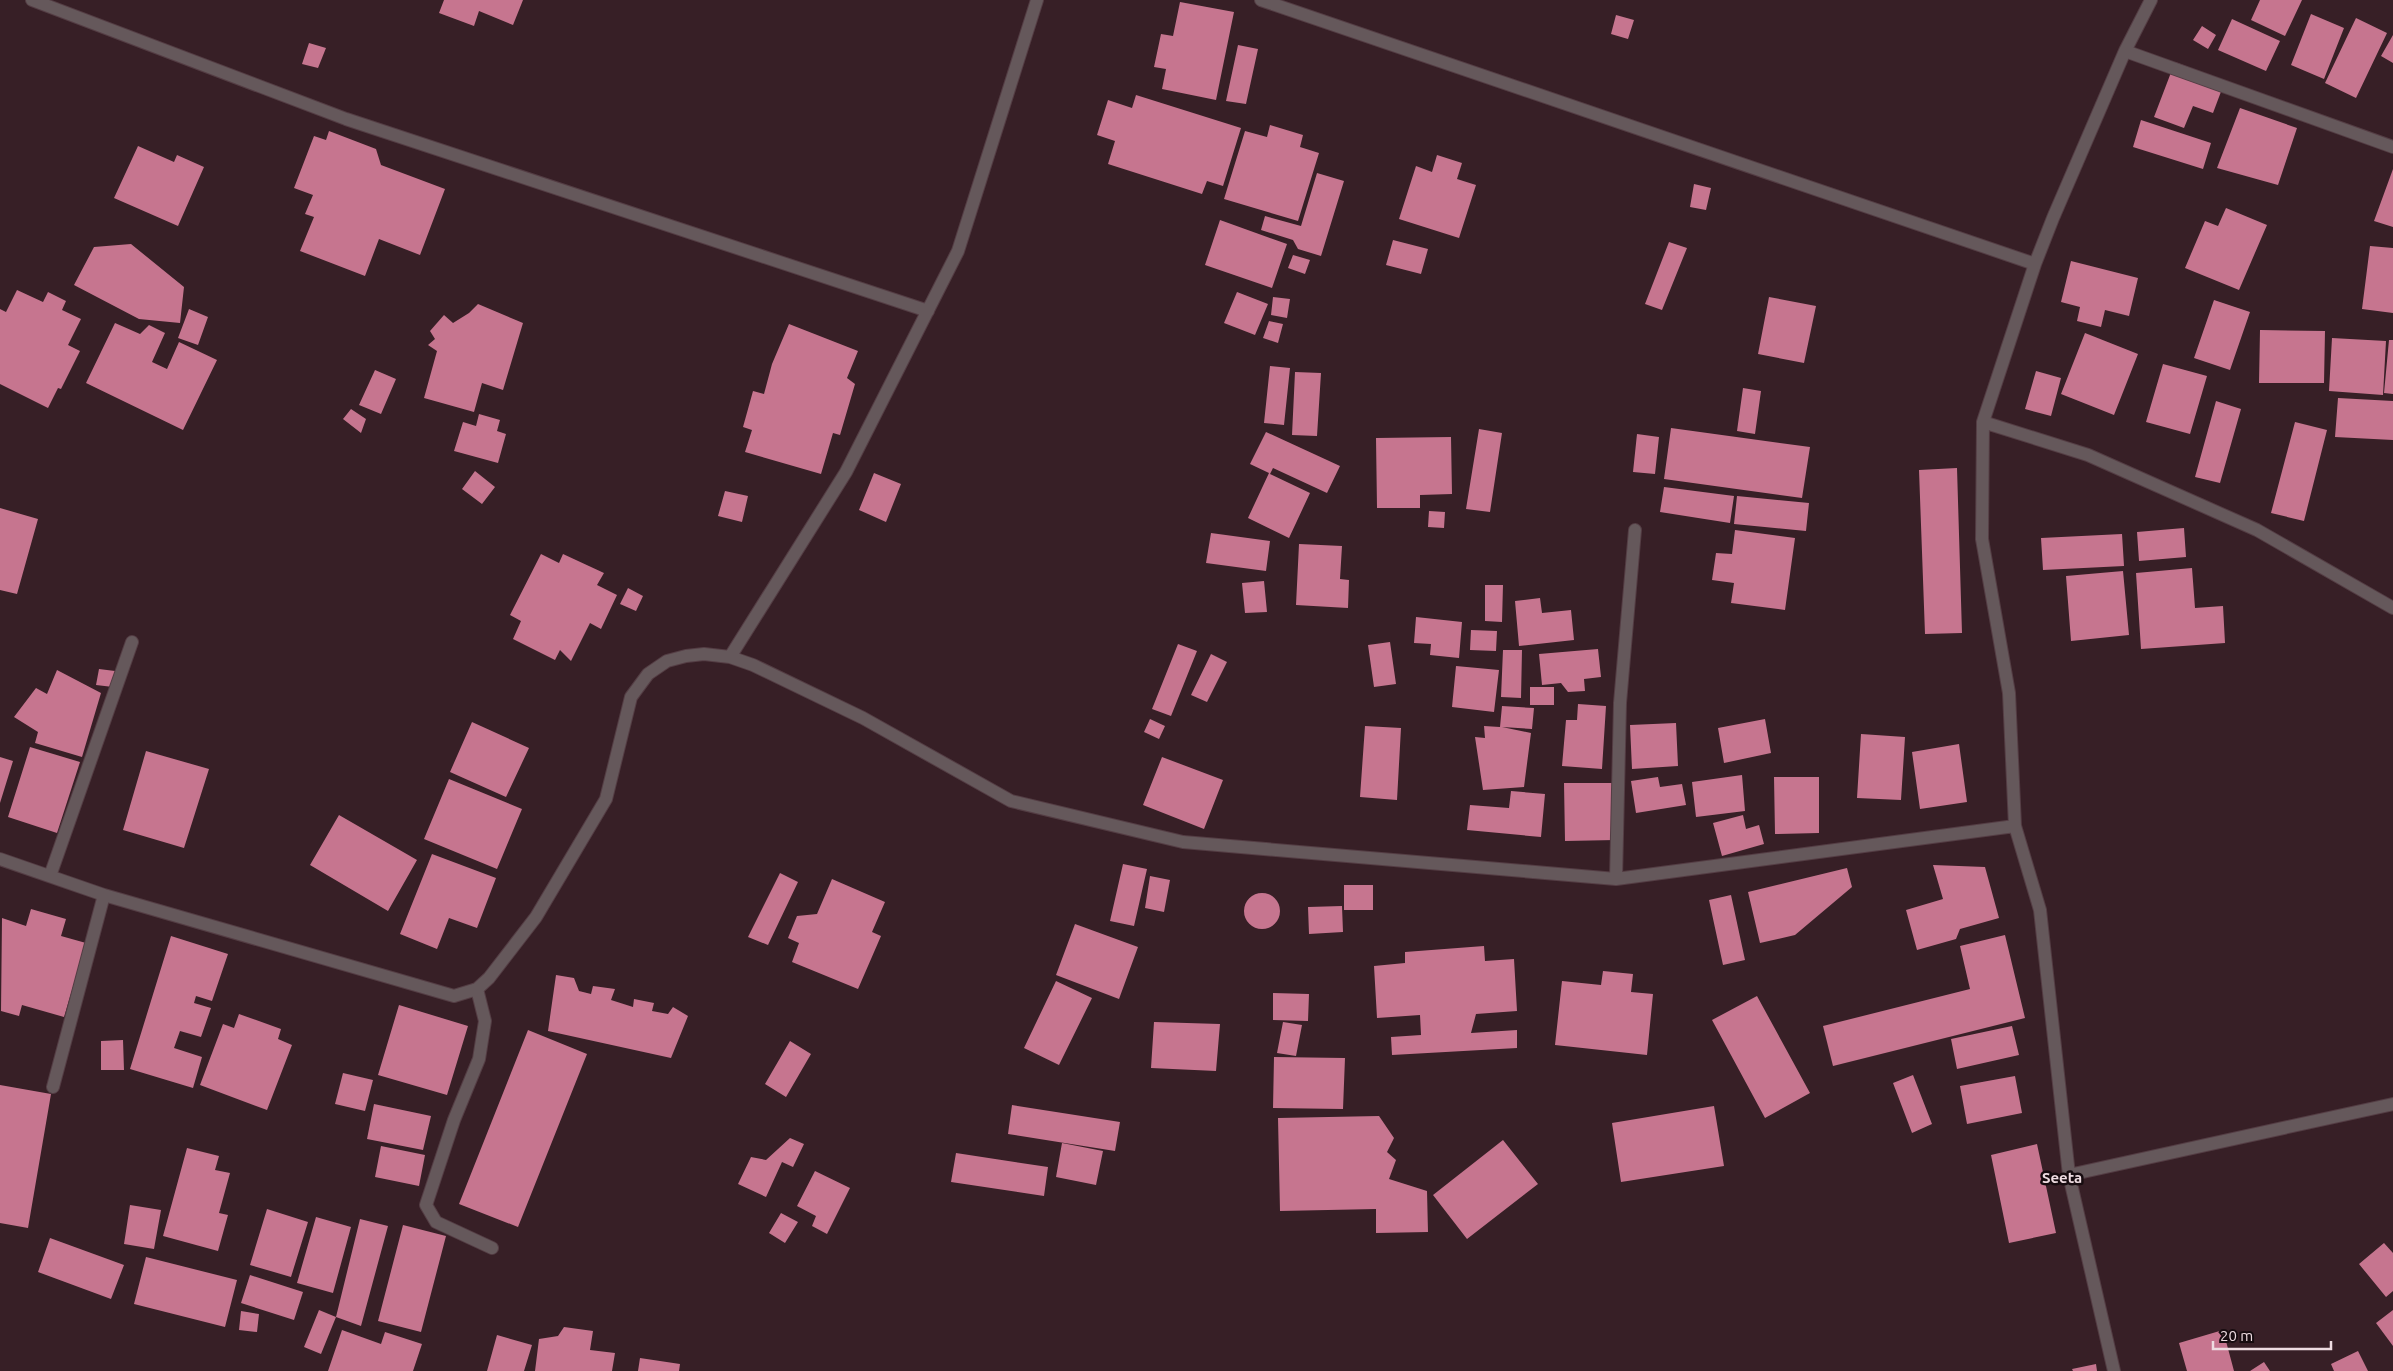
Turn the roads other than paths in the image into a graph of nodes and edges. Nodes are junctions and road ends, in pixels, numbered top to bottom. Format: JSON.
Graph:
{"nodes":[{"id":1,"x":32,"y":0,"type":"edge"},
{"id":2,"x":1037,"y":0,"type":"edge"},
{"id":3,"x":1261,"y":0,"type":"edge"},
{"id":4,"x":2151,"y":0,"type":"edge"},
{"id":5,"x":2125,"y":51,"type":"junction"},
{"id":6,"x":2393,"y":147,"type":"edge"},
{"id":7,"x":2035,"y":264,"type":"junction"},
{"id":8,"x":928,"y":311,"type":"junction"},
{"id":9,"x":1983,"y":422,"type":"junction"},
{"id":10,"x":1635,"y":530,"type":"dead end"},
{"id":11,"x":2393,"y":608,"type":"edge"},
{"id":12,"x":132,"y":642,"type":"dead end"},
{"id":13,"x":730,"y":657,"type":"junction"},
{"id":14,"x":2015,"y":826,"type":"junction"},
{"id":15,"x":0,"y":859,"type":"edge"},
{"id":16,"x":50,"y":876,"type":"junction"},
{"id":17,"x":1616,"y":879,"type":"junction"},
{"id":18,"x":104,"y":895,"type":"junction"},
{"id":19,"x":477,"y":989,"type":"junction"},
{"id":20,"x":53,"y":1087,"type":"dead end"},
{"id":21,"x":2393,"y":1104,"type":"edge"},
{"id":22,"x":2069,"y":1174,"type":"junction"},
{"id":23,"x":492,"y":1248,"type":"dead end"},
{"id":24,"x":2114,"y":1371,"type":"edge"}],
"edges":[{"from":1,"to":8,"type":"street"},
{"from":2,"to":8,"type":"street"},
{"from":3,"to":7,"type":"street"},
{"from":4,"to":5,"type":"street"},
{"from":5,"to":6,"type":"street"},
{"from":5,"to":7,"type":"street"},
{"from":7,"to":9,"type":"street"},
{"from":8,"to":13,"type":"street"},
{"from":9,"to":11,"type":"street"},
{"from":9,"to":14,"type":"street"},
{"from":10,"to":17,"type":"street"},
{"from":12,"to":16,"type":"street"},
{"from":13,"to":17,"type":"street"},
{"from":13,"to":19,"type":"street"},
{"from":14,"to":17,"type":"street"},
{"from":14,"to":22,"type":"street"},
{"from":15,"to":16,"type":"street"},
{"from":16,"to":18,"type":"street"},
{"from":18,"to":19,"type":"street"},
{"from":18,"to":20,"type":"street"},
{"from":19,"to":23,"type":"street"},
{"from":21,"to":22,"type":"street"},
{"from":22,"to":24,"type":"street"}]}
